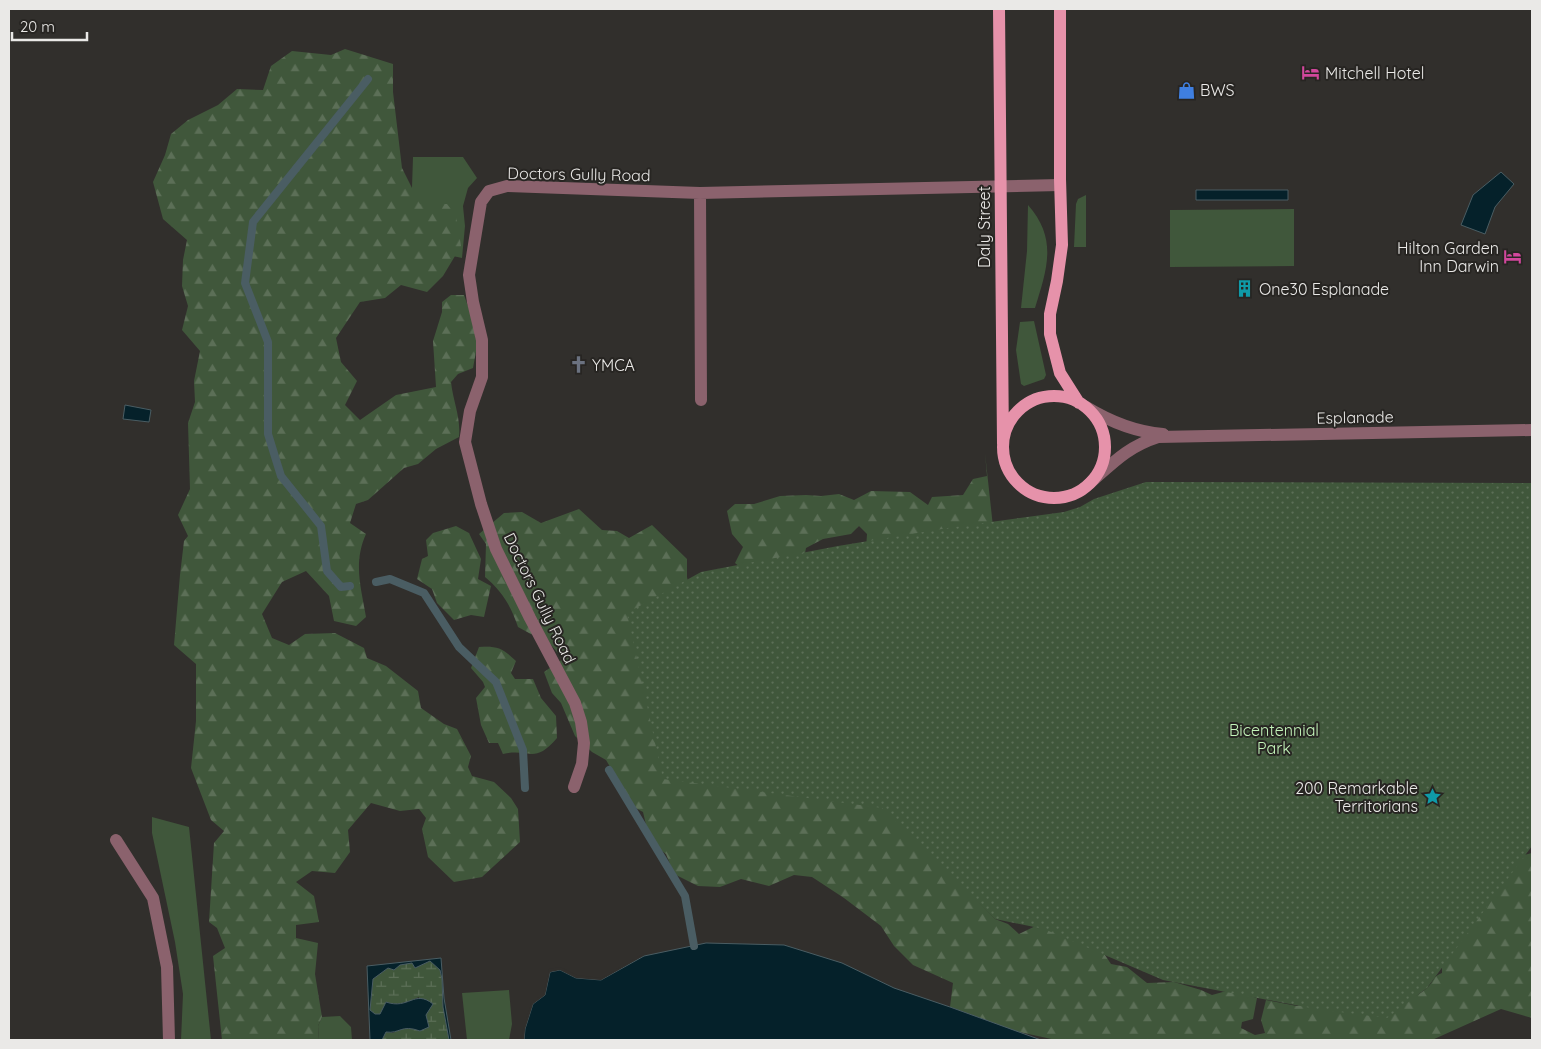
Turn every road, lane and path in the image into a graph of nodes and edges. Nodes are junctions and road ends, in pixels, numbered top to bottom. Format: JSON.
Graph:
{"nodes":[{"id":1,"x":999,"y":9,"type":"edge"},
{"id":2,"x":1060,"y":9,"type":"edge"},
{"id":3,"x":1060,"y":185,"type":"junction"},
{"id":4,"x":1000,"y":187,"type":"junction"},
{"id":5,"x":700,"y":193,"type":"junction"},
{"id":6,"x":700,"y":400,"type":"dead end"},
{"id":7,"x":1082,"y":405,"type":"junction"},
{"id":8,"x":1532,"y":430,"type":"edge"},
{"id":9,"x":1179,"y":436,"type":"junction"},
{"id":10,"x":1003,"y":444,"type":"junction"},
{"id":11,"x":1089,"y":484,"type":"junction"},
{"id":12,"x":574,"y":788,"type":"dead end"},
{"id":13,"x":116,"y":840,"type":"dead end"},
{"id":14,"x":169,"y":1040,"type":"edge"}],
"edges":[{"from":1,"to":4,"type":"main road","name":"Daly Street"},
{"from":2,"to":3,"type":"main road"},
{"from":3,"to":4,"type":"street","name":"Doctors Gully Road"},
{"from":3,"to":7,"type":"main road"},
{"from":4,"to":5,"type":"street","name":"Doctors Gully Road"},
{"from":4,"to":10,"type":"main road","name":"Daly Street"},
{"from":5,"to":6,"type":"street"},
{"from":5,"to":12,"type":"street","name":"Doctors Gully Road"},
{"from":7,"to":9,"type":"street","name":"Esplanade"},
{"from":7,"to":10,"type":"main road"},
{"from":7,"to":11,"type":"main road"},
{"from":8,"to":9,"type":"street","name":"Esplanade"},
{"from":9,"to":11,"type":"street","name":"Esplanade"},
{"from":10,"to":11,"type":"main road","name":"Daly Street"},
{"from":13,"to":14,"type":"street"}]}
